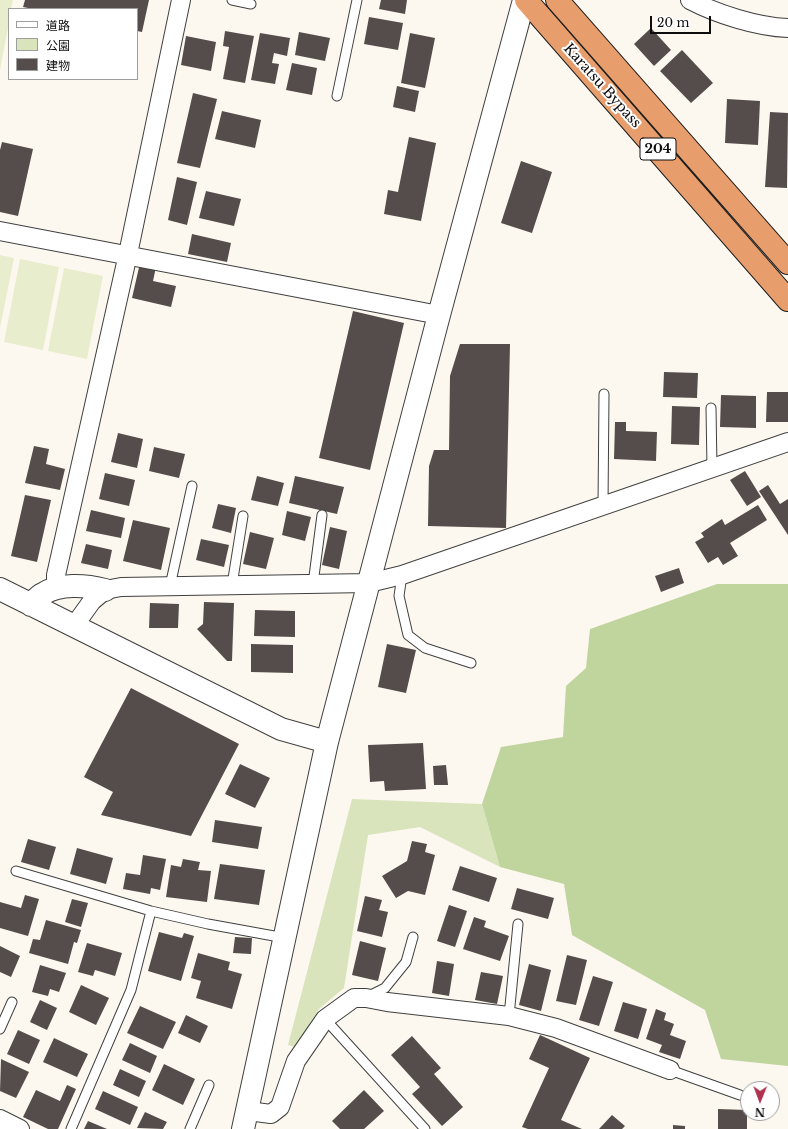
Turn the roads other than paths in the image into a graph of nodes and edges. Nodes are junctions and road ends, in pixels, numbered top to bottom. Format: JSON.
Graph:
{"nodes":[{"id":1,"x":181,"y":0,"type":"edge"},
{"id":2,"x":232,"y":0,"type":"edge"},
{"id":3,"x":357,"y":0,"type":"edge"},
{"id":4,"x":525,"y":0,"type":"edge"},
{"id":5,"x":557,"y":0,"type":"edge"},
{"id":6,"x":690,"y":0,"type":"edge"},
{"id":7,"x":250,"y":4,"type":"dead end"},
{"id":8,"x":788,"y":28,"type":"edge"},
{"id":9,"x":337,"y":96,"type":"dead end"},
{"id":10,"x":0,"y":231,"type":"edge"},
{"id":11,"x":128,"y":254,"type":"junction"},
{"id":12,"x":788,"y":263,"type":"edge"},
{"id":13,"x":788,"y":300,"type":"edge"},
{"id":14,"x":439,"y":314,"type":"junction"},
{"id":15,"x":604,"y":394,"type":"dead end"},
{"id":16,"x":711,"y":408,"type":"dead end"},
{"id":17,"x":788,"y":442,"type":"edge"},
{"id":18,"x":712,"y":468,"type":"junction"},
{"id":19,"x":192,"y":486,"type":"dead end"},
{"id":20,"x":603,"y":506,"type":"junction"},
{"id":21,"x":322,"y":515,"type":"dead end"},
{"id":22,"x":243,"y":516,"type":"dead end"},
{"id":23,"x":402,"y":575,"type":"junction"},
{"id":24,"x":369,"y":583,"type":"junction"},
{"id":25,"x":313,"y":584,"type":"junction"},
{"id":26,"x":232,"y":585,"type":"junction"},
{"id":27,"x":170,"y":586,"type":"junction"},
{"id":28,"x":56,"y":588,"type":"junction"},
{"id":29,"x":0,"y":589,"type":"edge"},
{"id":30,"x":104,"y":590,"type":"junction"},
{"id":31,"x":31,"y":605,"type":"junction"},
{"id":32,"x":74,"y":626,"type":"junction"},
{"id":33,"x":471,"y":663,"type":"dead end"},
{"id":34,"x":327,"y":742,"type":"junction"},
{"id":35,"x":16,"y":871,"type":"dead end"},
{"id":36,"x":151,"y":911,"type":"junction"},
{"id":37,"x":518,"y":924,"type":"dead end"},
{"id":38,"x":413,"y":937,"type":"dead end"},
{"id":39,"x":285,"y":938,"type":"junction"},
{"id":40,"x":366,"y":998,"type":"junction"},
{"id":41,"x":12,"y":1002,"type":"dead end"},
{"id":42,"x":509,"y":1016,"type":"junction"},
{"id":43,"x":325,"y":1019,"type":"junction"},
{"id":44,"x":0,"y":1028,"type":"edge"},
{"id":45,"x":670,"y":1070,"type":"joint"},
{"id":46,"x":209,"y":1085,"type":"dead end"},
{"id":47,"x":740,"y":1094,"type":"dead end"},
{"id":48,"x":0,"y":1119,"type":"edge"},
{"id":49,"x":246,"y":1120,"type":"edge"},
{"id":50,"x":20,"y":1129,"type":"edge"},
{"id":51,"x":71,"y":1129,"type":"edge"},
{"id":52,"x":190,"y":1129,"type":"edge"},
{"id":53,"x":425,"y":1129,"type":"edge"}],
"edges":[{"from":1,"to":11,"type":"street"},
{"from":2,"to":7,"type":"lane"},
{"from":3,"to":9,"type":"lane"},
{"from":4,"to":13,"type":"highway","name":"Karatsu Bypass","number":"204"},
{"from":4,"to":14,"type":"street"},
{"from":5,"to":12,"type":"highway","name":"Karatsu Bypass","number":"204"},
{"from":6,"to":8,"type":"street"},
{"from":10,"to":11,"type":"street"},
{"from":11,"to":14,"type":"street"},
{"from":11,"to":28,"type":"street"},
{"from":14,"to":24,"type":"street"},
{"from":15,"to":20,"type":"lane"},
{"from":16,"to":18,"type":"lane"},
{"from":17,"to":18,"type":"street"},
{"from":18,"to":20,"type":"street"},
{"from":19,"to":27,"type":"lane"},
{"from":20,"to":23,"type":"street"},
{"from":21,"to":25,"type":"lane"},
{"from":22,"to":26,"type":"lane"},
{"from":23,"to":24,"type":"street"},
{"from":23,"to":33,"type":"lane"},
{"from":24,"to":25,"type":"street"},
{"from":24,"to":34,"type":"street"},
{"from":25,"to":26,"type":"street"},
{"from":26,"to":27,"type":"street"},
{"from":27,"to":30,"type":"street"},
{"from":28,"to":30,"type":"street"},
{"from":28,"to":31,"type":"street"},
{"from":29,"to":31,"type":"street"},
{"from":30,"to":32,"type":"street"},
{"from":31,"to":32,"type":"street"},
{"from":32,"to":34,"type":"street"},
{"from":34,"to":39,"type":"street"},
{"from":35,"to":36,"type":"lane"},
{"from":36,"to":39,"type":"lane"},
{"from":36,"to":51,"type":"lane"},
{"from":37,"to":42,"type":"lane"},
{"from":38,"to":40,"type":"lane"},
{"from":39,"to":49,"type":"street"},
{"from":40,"to":42,"type":"street"},
{"from":40,"to":43,"type":"street"},
{"from":41,"to":44,"type":"lane"},
{"from":42,"to":45,"type":"street"},
{"from":43,"to":49,"type":"street"},
{"from":43,"to":53,"type":"lane"},
{"from":45,"to":47,"type":"lane"},
{"from":46,"to":52,"type":"lane"},
{"from":48,"to":50,"type":"street"}]}
